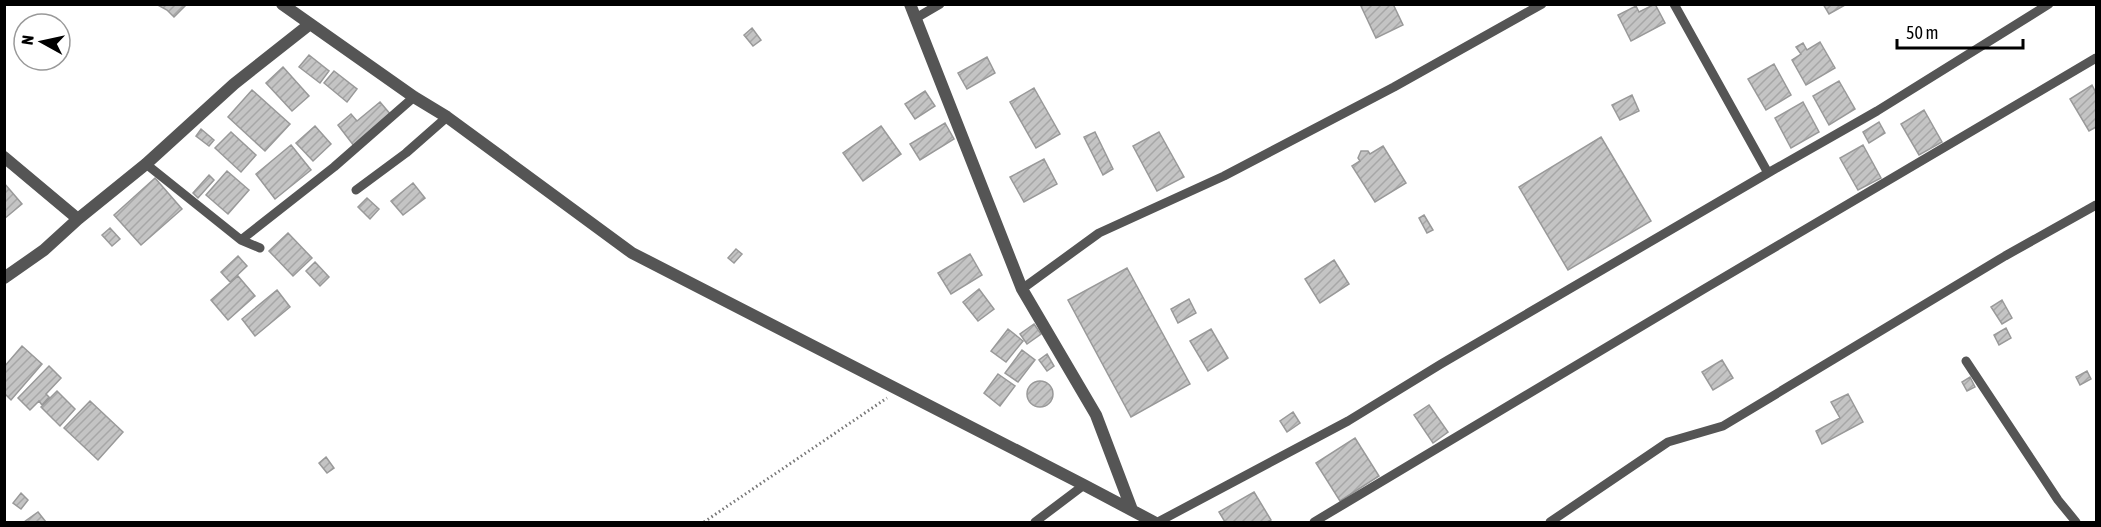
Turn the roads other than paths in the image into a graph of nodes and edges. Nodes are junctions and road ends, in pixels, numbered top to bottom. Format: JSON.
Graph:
{"nodes":[{"id":1,"x":282,"y":4,"type":"edge"},
{"id":2,"x":910,"y":4,"type":"edge"},
{"id":3,"x":940,"y":4,"type":"edge"},
{"id":4,"x":1542,"y":4,"type":"edge"},
{"id":5,"x":1674,"y":4,"type":"edge"},
{"id":6,"x":2049,"y":4,"type":"edge"},
{"id":7,"x":916,"y":18,"type":"junction"},
{"id":8,"x":310,"y":24,"type":"junction"},
{"id":9,"x":2097,"y":58,"type":"edge"},
{"id":10,"x":414,"y":97,"type":"junction"},
{"id":11,"x":447,"y":117,"type":"junction"},
{"id":12,"x":4,"y":157,"type":"edge"},
{"id":13,"x":146,"y":164,"type":"junction"},
{"id":14,"x":1768,"y":173,"type":"junction"},
{"id":15,"x":356,"y":190,"type":"dead end"},
{"id":16,"x":2097,"y":205,"type":"edge"},
{"id":17,"x":78,"y":219,"type":"junction"},
{"id":18,"x":240,"y":240,"type":"junction"},
{"id":19,"x":260,"y":248,"type":"dead end"},
{"id":20,"x":4,"y":278,"type":"edge"},
{"id":21,"x":1022,"y":289,"type":"junction"},
{"id":22,"x":1966,"y":361,"type":"dead end"},
{"id":23,"x":1084,"y":485,"type":"junction"},
{"id":24,"x":1132,"y":510,"type":"junction"},
{"id":25,"x":1035,"y":522,"type":"edge"},
{"id":26,"x":1154,"y":522,"type":"edge"},
{"id":27,"x":1158,"y":522,"type":"edge"},
{"id":28,"x":1314,"y":522,"type":"edge"},
{"id":29,"x":1550,"y":522,"type":"edge"},
{"id":30,"x":2076,"y":522,"type":"edge"}],
"edges":[{"from":1,"to":8,"type":"street"},
{"from":2,"to":7,"type":"street"},
{"from":3,"to":7,"type":"lane"},
{"from":4,"to":21,"type":"lane"},
{"from":5,"to":14,"type":"lane"},
{"from":6,"to":14,"type":"lane"},
{"from":7,"to":21,"type":"street"},
{"from":8,"to":10,"type":"street"},
{"from":8,"to":13,"type":"street"},
{"from":9,"to":28,"type":"lane"},
{"from":10,"to":11,"type":"street"},
{"from":10,"to":18,"type":"lane"},
{"from":11,"to":15,"type":"lane"},
{"from":11,"to":23,"type":"street"},
{"from":12,"to":17,"type":"street"},
{"from":13,"to":17,"type":"street"},
{"from":13,"to":18,"type":"lane"},
{"from":14,"to":27,"type":"lane"},
{"from":16,"to":29,"type":"lane"},
{"from":17,"to":20,"type":"street"},
{"from":18,"to":19,"type":"lane"},
{"from":21,"to":24,"type":"street"},
{"from":22,"to":30,"type":"lane"},
{"from":23,"to":24,"type":"street"},
{"from":23,"to":25,"type":"lane"},
{"from":24,"to":26,"type":"street"}]}
